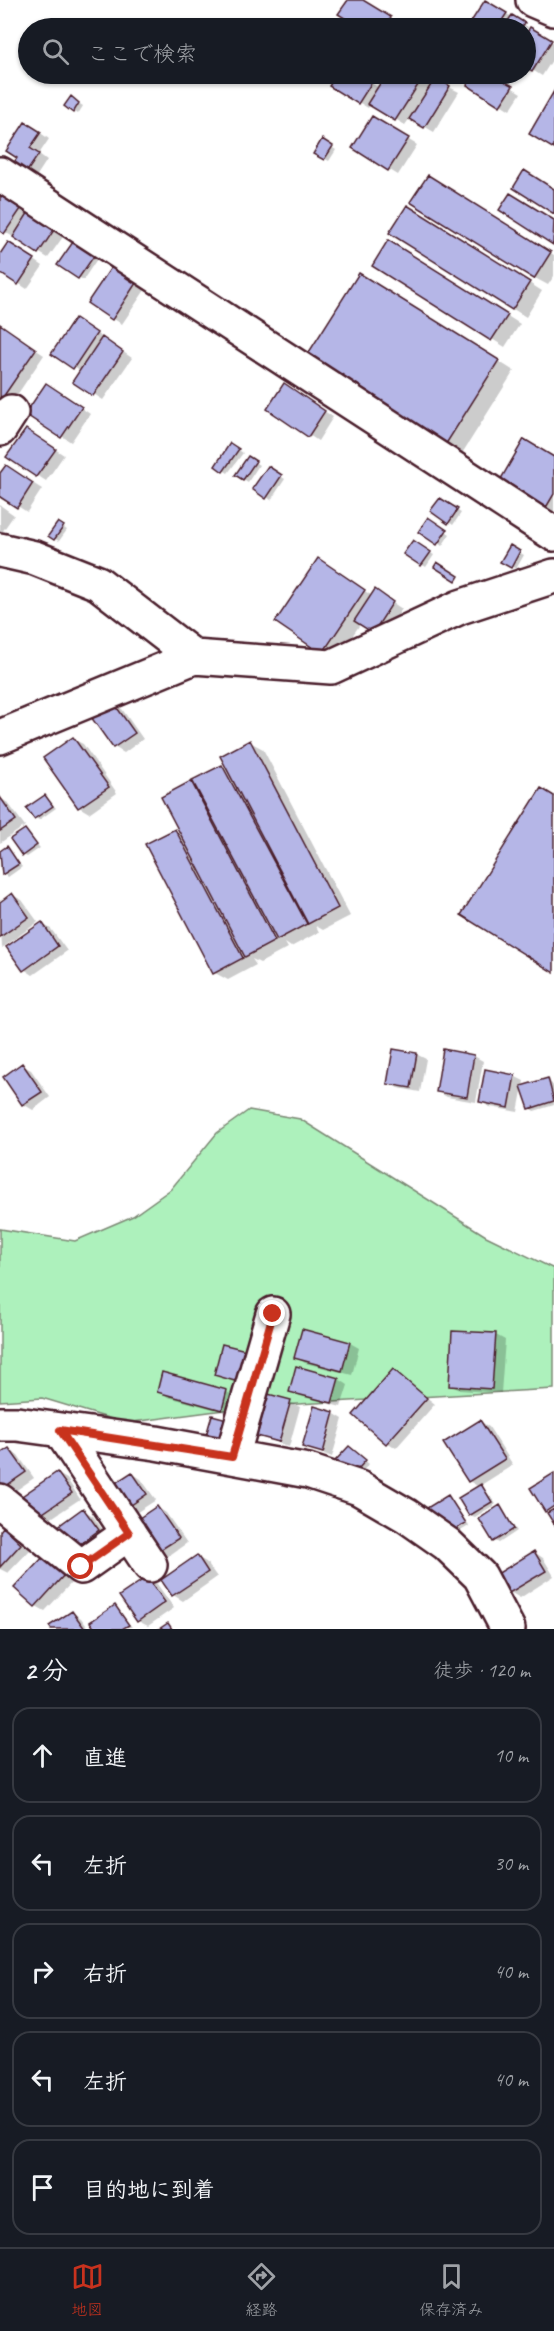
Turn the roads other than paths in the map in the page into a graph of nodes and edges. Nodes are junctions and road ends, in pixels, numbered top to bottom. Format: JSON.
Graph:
{"nodes":[{"id":1,"x":533,"y":0,"type":"edge"},
{"id":2,"x":554,"y":9,"type":"edge"},
{"id":3,"x":0,"y":174,"type":"edge"},
{"id":4,"x":554,"y":534,"type":"edge"},
{"id":5,"x":0,"y":550,"type":"edge"},
{"id":6,"x":554,"y":576,"type":"edge"},
{"id":7,"x":194,"y":657,"type":"junction"},
{"id":8,"x":0,"y":737,"type":"edge"},
{"id":9,"x":273,"y":1314,"type":"dead end"},
{"id":10,"x":0,"y":1424,"type":"edge"},
{"id":11,"x":60,"y":1430,"type":"junction"},
{"id":12,"x":232,"y":1457,"type":"junction"},
{"id":13,"x":0,"y":1501,"type":"edge"},
{"id":14,"x":129,"y":1533,"type":"junction"},
{"id":15,"x":150,"y":1565,"type":"dead end"},
{"id":16,"x":508,"y":1629,"type":"edge"}],
"edges":[{"from":1,"to":2,"type":"street"},
{"from":3,"to":4,"type":"street"},
{"from":5,"to":7,"type":"street"},
{"from":6,"to":7,"type":"street"},
{"from":7,"to":8,"type":"street"},
{"from":9,"to":12,"type":"street"},
{"from":10,"to":11,"type":"street"},
{"from":11,"to":12,"type":"street"},
{"from":11,"to":14,"type":"street"},
{"from":12,"to":16,"type":"street"},
{"from":13,"to":14,"type":"street"},
{"from":14,"to":15,"type":"street"}]}
